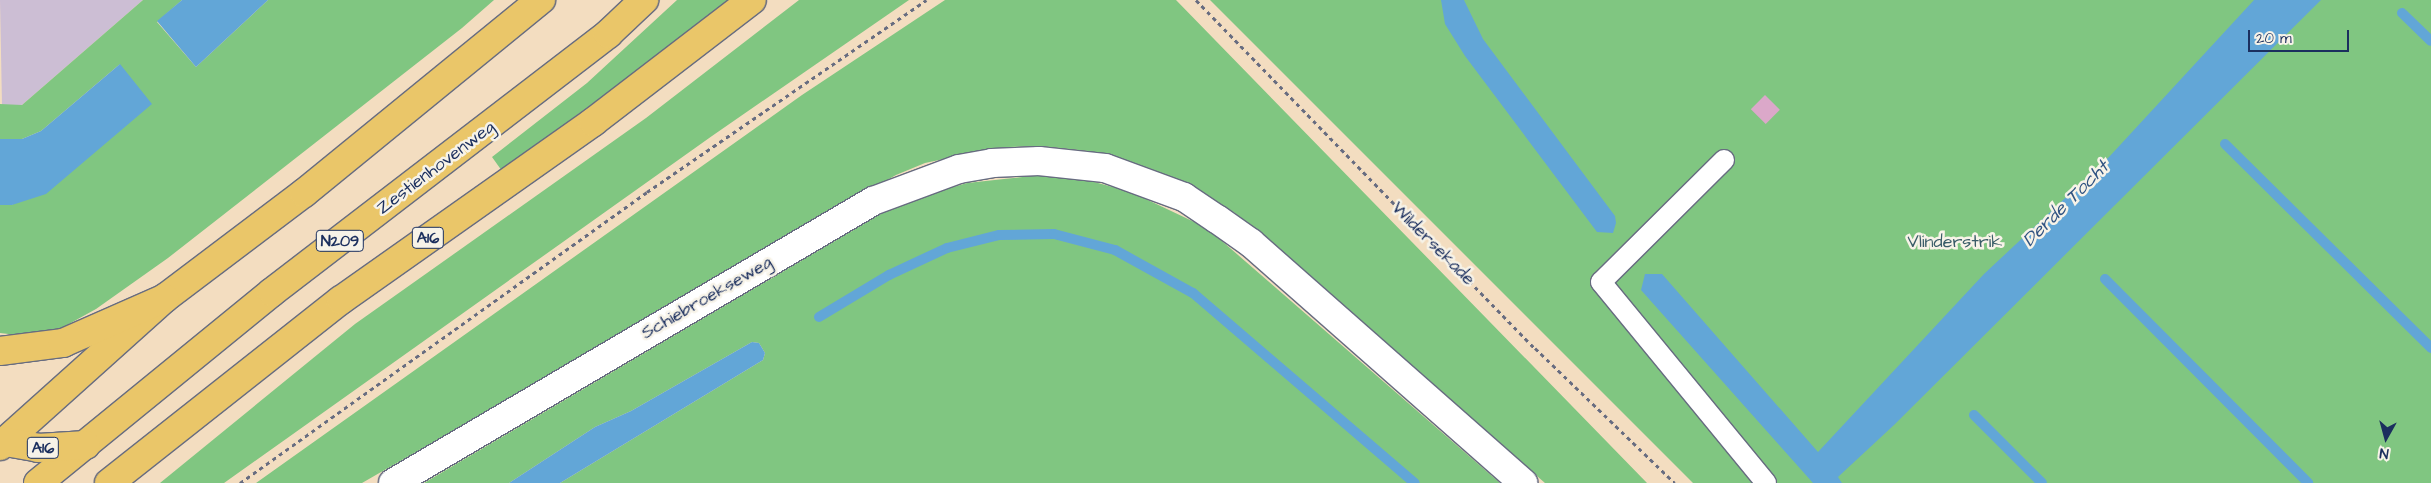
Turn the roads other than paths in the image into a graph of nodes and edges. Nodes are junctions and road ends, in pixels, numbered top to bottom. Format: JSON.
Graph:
{"nodes":[{"id":1,"x":541,"y":0,"type":"edge"},
{"id":2,"x":644,"y":0,"type":"edge"},
{"id":3,"x":752,"y":0,"type":"edge"},
{"id":4,"x":1724,"y":160,"type":"dead end"},
{"id":5,"x":165,"y":298,"type":"junction"},
{"id":6,"x":0,"y":352,"type":"edge"},
{"id":7,"x":1,"y":444,"type":"edge"},
{"id":8,"x":86,"y":445,"type":"junction"},
{"id":9,"x":38,"y":483,"type":"edge"},
{"id":10,"x":109,"y":483,"type":"edge"},
{"id":11,"x":393,"y":483,"type":"edge"},
{"id":12,"x":1523,"y":483,"type":"edge"},
{"id":13,"x":1766,"y":483,"type":"edge"}],
"edges":[{"from":1,"to":5,"type":"main road"},
{"from":2,"to":8,"type":"main road","name":"Zestienhovenweg","number":"N209"},
{"from":3,"to":10,"type":"main road","number":"A16"},
{"from":4,"to":13,"type":"lane"},
{"from":5,"to":6,"type":"main road"},
{"from":5,"to":7,"type":"main road"},
{"from":7,"to":8,"type":"main road","number":"A16"},
{"from":8,"to":9,"type":"main road","name":"Zestienhovenweg","number":"N209"},
{"from":11,"to":12,"type":"street","name":"Schiebroekseweg"}]}
